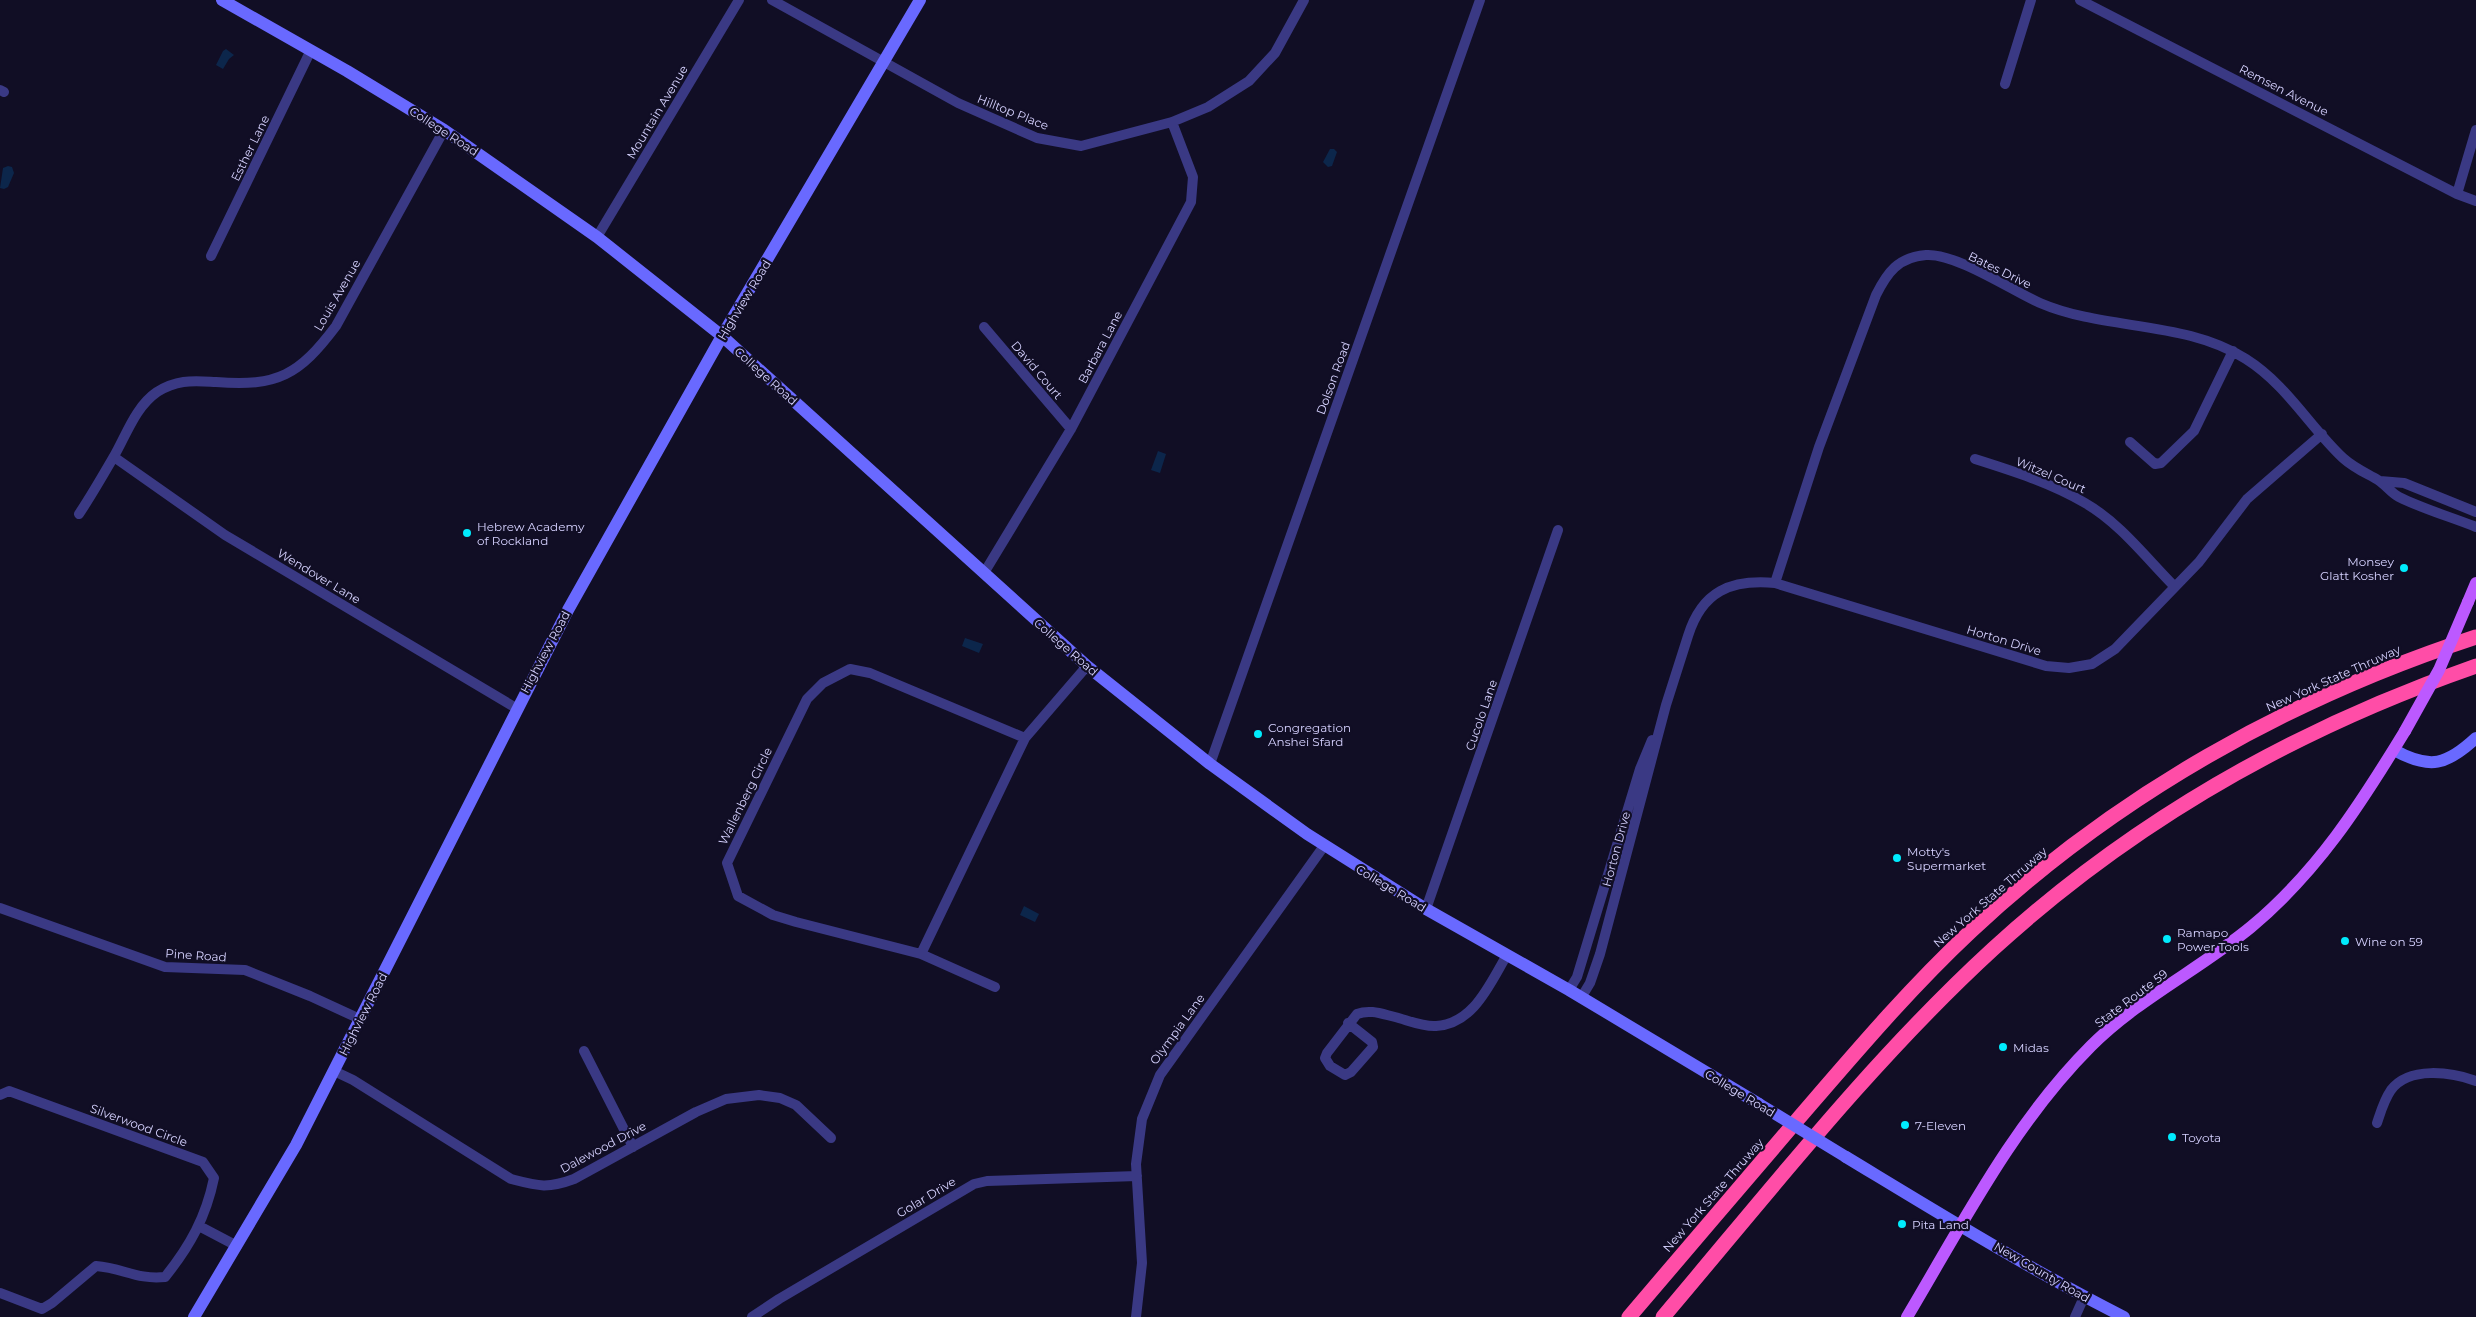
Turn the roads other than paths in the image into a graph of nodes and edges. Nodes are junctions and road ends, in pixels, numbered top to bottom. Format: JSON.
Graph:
{"nodes":[{"id":1,"x":222,"y":0,"type":"edge"},
{"id":2,"x":739,"y":0,"type":"edge"},
{"id":3,"x":772,"y":0,"type":"edge"},
{"id":4,"x":920,"y":0,"type":"edge"},
{"id":5,"x":1304,"y":0,"type":"edge"},
{"id":6,"x":1480,"y":0,"type":"edge"},
{"id":7,"x":2031,"y":0,"type":"edge"},
{"id":8,"x":2080,"y":0,"type":"edge"},
{"id":9,"x":311,"y":50,"type":"junction"},
{"id":10,"x":885,"y":61,"type":"junction"},
{"id":11,"x":2005,"y":84,"type":"dead end"},
{"id":12,"x":1172,"y":122,"type":"junction"},
{"id":13,"x":444,"y":130,"type":"junction"},
{"id":14,"x":2476,"y":130,"type":"edge"},
{"id":15,"x":2457,"y":194,"type":"junction"},
{"id":16,"x":2476,"y":201,"type":"edge"},
{"id":17,"x":597,"y":236,"type":"junction"},
{"id":18,"x":211,"y":256,"type":"dead end"},
{"id":19,"x":984,"y":327,"type":"dead end"},
{"id":20,"x":722,"y":336,"type":"junction"},
{"id":21,"x":2233,"y":352,"type":"junction"},
{"id":22,"x":1071,"y":429,"type":"junction"},
{"id":23,"x":2322,"y":434,"type":"junction"},
{"id":24,"x":2130,"y":442,"type":"dead end"},
{"id":25,"x":114,"y":457,"type":"junction"},
{"id":26,"x":1975,"y":459,"type":"dead end"},
{"id":27,"x":2380,"y":481,"type":"junction"},
{"id":28,"x":2476,"y":512,"type":"edge"},
{"id":29,"x":79,"y":514,"type":"dead end"},
{"id":30,"x":2476,"y":527,"type":"edge"},
{"id":31,"x":1558,"y":530,"type":"dead end"},
{"id":32,"x":984,"y":573,"type":"junction"},
{"id":33,"x":2476,"y":582,"type":"edge"},
{"id":34,"x":1775,"y":583,"type":"junction"},
{"id":35,"x":2175,"y":587,"type":"junction"},
{"id":36,"x":2476,"y":637,"type":"edge"},
{"id":37,"x":1087,"y":666,"type":"junction"},
{"id":38,"x":2476,"y":666,"type":"edge"},
{"id":39,"x":1666,"y":705,"type":"junction"},
{"id":40,"x":516,"y":708,"type":"junction"},
{"id":41,"x":1025,"y":738,"type":"junction"},
{"id":42,"x":2476,"y":738,"type":"edge"},
{"id":43,"x":2394,"y":750,"type":"junction"},
{"id":44,"x":1210,"y":764,"type":"junction"},
{"id":45,"x":1324,"y":846,"type":"junction"},
{"id":46,"x":0,"y":908,"type":"edge"},
{"id":47,"x":1426,"y":909,"type":"junction"},
{"id":48,"x":921,"y":954,"type":"junction"},
{"id":49,"x":1507,"y":955,"type":"junction"},
{"id":50,"x":995,"y":987,"type":"dead end"},
{"id":51,"x":1569,"y":990,"type":"junction"},
{"id":52,"x":1581,"y":998,"type":"junction"},
{"id":53,"x":360,"y":1019,"type":"junction"},
{"id":54,"x":1348,"y":1024,"type":"junction"},
{"id":55,"x":584,"y":1051,"type":"dead end"},
{"id":56,"x":334,"y":1071,"type":"junction"},
{"id":57,"x":2476,"y":1081,"type":"edge"},
{"id":58,"x":0,"y":1095,"type":"edge"},
{"id":59,"x":2377,"y":1123,"type":"dead end"},
{"id":60,"x":831,"y":1138,"type":"dead end"},
{"id":61,"x":633,"y":1147,"type":"junction"},
{"id":62,"x":1137,"y":1176,"type":"junction"},
{"id":63,"x":199,"y":1226,"type":"junction"},
{"id":64,"x":1960,"y":1226,"type":"junction"},
{"id":65,"x":236,"y":1246,"type":"junction"},
{"id":66,"x":0,"y":1293,"type":"edge"},
{"id":67,"x":2084,"y":1297,"type":"junction"},
{"id":68,"x":194,"y":1317,"type":"edge"},
{"id":69,"x":752,"y":1317,"type":"edge"},
{"id":70,"x":1136,"y":1317,"type":"edge"},
{"id":71,"x":1629,"y":1317,"type":"edge"},
{"id":72,"x":1663,"y":1317,"type":"edge"},
{"id":73,"x":1907,"y":1317,"type":"edge"},
{"id":74,"x":2075,"y":1317,"type":"edge"},
{"id":75,"x":2124,"y":1317,"type":"edge"}],
"edges":[{"from":1,"to":9,"type":"street","name":"College Road"},
{"from":2,"to":17,"type":"street","name":"Mountain Avenue"},
{"from":3,"to":10,"type":"street","name":"Hilltop Place"},
{"from":4,"to":10,"type":"street","name":"Highview Road"},
{"from":5,"to":12,"type":"street","name":"Hilltop Place"},
{"from":6,"to":44,"type":"street","name":"Dolson Road"},
{"from":7,"to":11,"type":"street"},
{"from":8,"to":15,"type":"street","name":"Remsen Avenue"},
{"from":9,"to":13,"type":"street","name":"College Road"},
{"from":9,"to":18,"type":"street","name":"Esther Lane"},
{"from":10,"to":12,"type":"street","name":"Hilltop Place"},
{"from":10,"to":20,"type":"street","name":"Highview Road"},
{"from":12,"to":22,"type":"street","name":"Barbara Lane"},
{"from":13,"to":17,"type":"street","name":"College Road"},
{"from":13,"to":25,"type":"street","name":"Louis Avenue"},
{"from":14,"to":15,"type":"street"},
{"from":15,"to":16,"type":"street","name":"Remsen Avenue"},
{"from":17,"to":20,"type":"street","name":"College Road"},
{"from":19,"to":22,"type":"street","name":"David Court"},
{"from":20,"to":32,"type":"street","name":"College Road"},
{"from":20,"to":40,"type":"street","name":"Highview Road"},
{"from":21,"to":23,"type":"street","name":"Bates Drive"},
{"from":21,"to":24,"type":"street"},
{"from":21,"to":34,"type":"street","name":"Bates Drive"},
{"from":22,"to":32,"type":"street","name":"Barbara Lane"},
{"from":23,"to":27,"type":"street","name":"Bates Drive"},
{"from":23,"to":35,"type":"street","name":"Horton Drive"},
{"from":25,"to":29,"type":"street","name":"Louis Avenue"},
{"from":25,"to":40,"type":"street","name":"Wendover Lane"},
{"from":26,"to":35,"type":"street","name":"Witzel Court"},
{"from":27,"to":28,"type":"street","name":"Bates Drive"},
{"from":27,"to":30,"type":"street","name":"Bates Drive"},
{"from":31,"to":47,"type":"street","name":"Cucolo Lane"},
{"from":32,"to":37,"type":"street","name":"College Road"},
{"from":33,"to":43,"type":"main road","name":"State Route 59","bridge":true},
{"from":34,"to":35,"type":"street","name":"Horton Drive"},
{"from":34,"to":39,"type":"street","name":"Horton Drive"},
{"from":36,"to":71,"type":"highway","name":"New York State Thruway"},
{"from":37,"to":41,"type":"street"},
{"from":37,"to":44,"type":"street","name":"College Road"},
{"from":38,"to":72,"type":"highway"},
{"from":39,"to":51,"type":"street","name":"Horton Drive"},
{"from":39,"to":52,"type":"street","name":"Horton Drive"},
{"from":40,"to":53,"type":"street","name":"Highview Road"},
{"from":41,"to":48,"type":"street"},
{"from":41,"to":48,"type":"street","name":"Wallenberg Circle"},
{"from":42,"to":43,"type":"street"},
{"from":43,"to":64,"type":"main road","name":"State Route 59"},
{"from":44,"to":45,"type":"street","name":"College Road"},
{"from":45,"to":47,"type":"street","name":"College Road"},
{"from":45,"to":62,"type":"street","name":"Olympia Lane"},
{"from":46,"to":53,"type":"street","name":"Pine Road"},
{"from":47,"to":49,"type":"street","name":"College Road"},
{"from":48,"to":50,"type":"street","name":"Wallenberg Circle"},
{"from":49,"to":51,"type":"street","name":"College Road"},
{"from":49,"to":54,"type":"street"},
{"from":51,"to":52,"type":"street","name":"College Road"},
{"from":52,"to":64,"type":"street","name":"College Road","bridge":true},
{"from":53,"to":56,"type":"street","name":"Highview Road"},
{"from":54,"to":54,"type":"street"},
{"from":55,"to":61,"type":"street"},
{"from":56,"to":61,"type":"street","name":"Dalewood Drive"},
{"from":56,"to":65,"type":"street","name":"Highview Road"},
{"from":57,"to":59,"type":"street"},
{"from":58,"to":63,"type":"street","name":"Silverwood Circle"},
{"from":60,"to":61,"type":"street","name":"Dalewood Drive"},
{"from":62,"to":69,"type":"street","name":"Golar Drive"},
{"from":62,"to":70,"type":"street","name":"Olympia Lane"},
{"from":63,"to":65,"type":"street"},
{"from":63,"to":66,"type":"street","name":"Silverwood Circle"},
{"from":64,"to":67,"type":"street","name":"New County Road"},
{"from":64,"to":73,"type":"main road","name":"State Route 59"},
{"from":65,"to":68,"type":"street","name":"Highview Road"},
{"from":67,"to":74,"type":"street"},
{"from":67,"to":75,"type":"street","name":"New County Road"}]}
